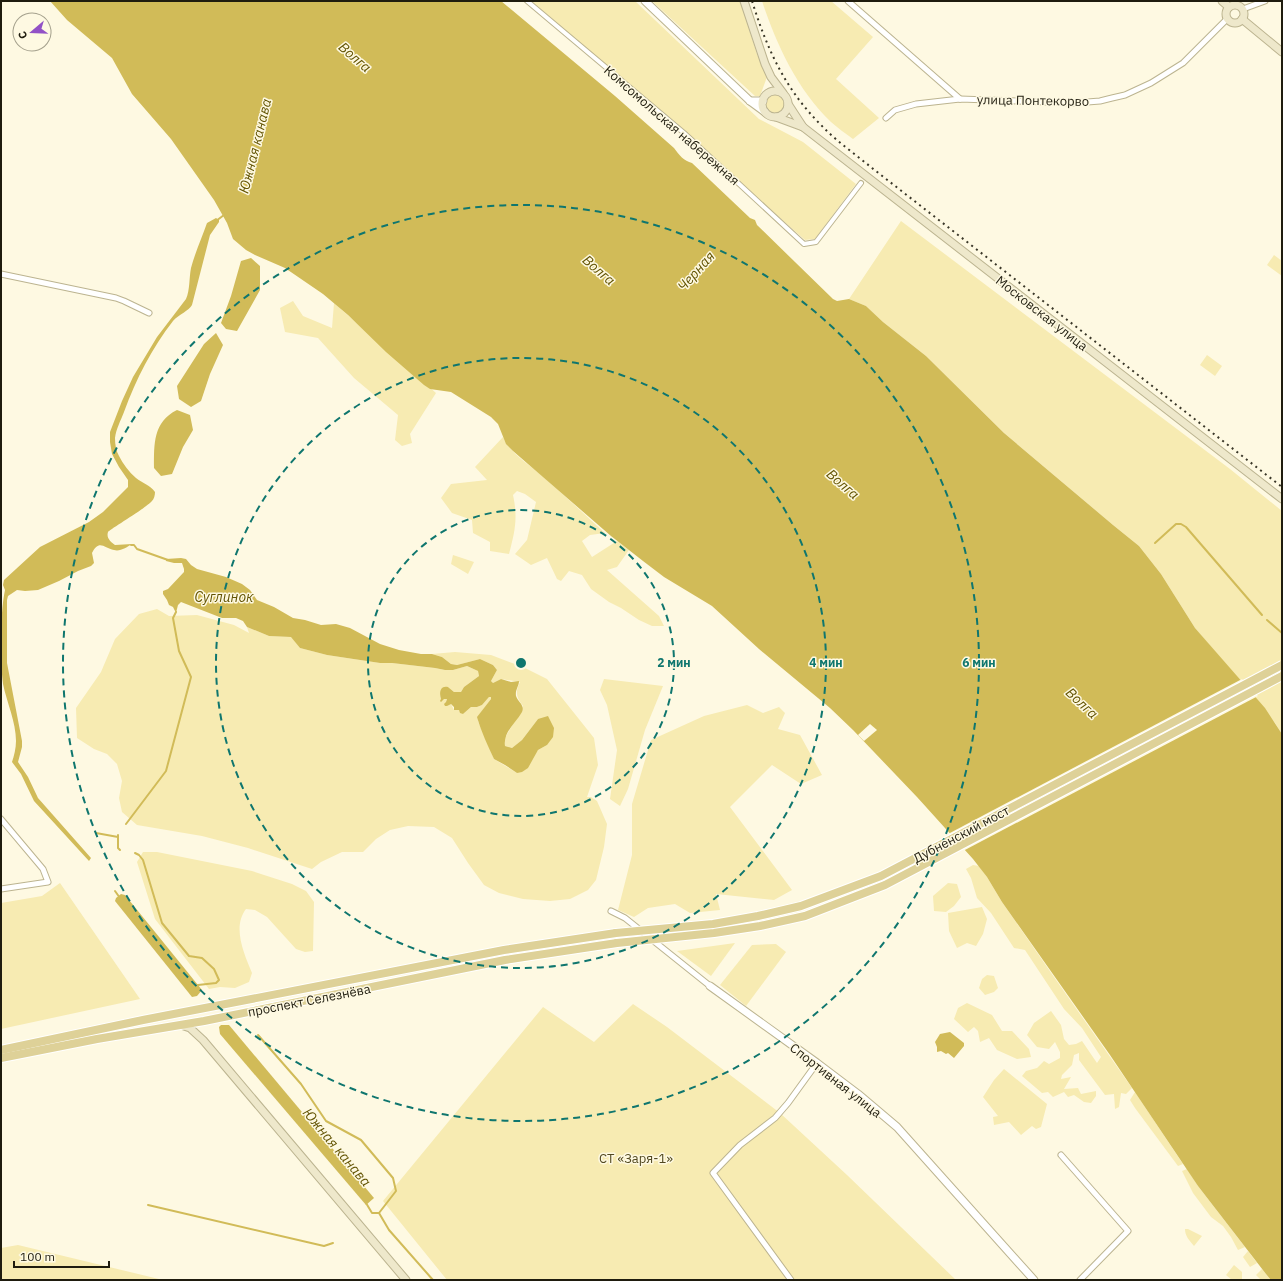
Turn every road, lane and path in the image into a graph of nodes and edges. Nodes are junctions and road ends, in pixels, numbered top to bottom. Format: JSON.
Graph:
{"nodes":[{"id":1,"x":528,"y":1,"type":"edge"},
{"id":2,"x":645,"y":1,"type":"edge"},
{"id":3,"x":744,"y":1,"type":"edge"},
{"id":4,"x":848,"y":1,"type":"edge"},
{"id":5,"x":1222,"y":1,"type":"edge"},
{"id":6,"x":1265,"y":1,"type":"edge"},
{"id":7,"x":1229,"y":8,"type":"junction"},
{"id":8,"x":1243,"y":9,"type":"junction"},
{"id":9,"x":1227,"y":19,"type":"junction"},
{"id":10,"x":1242,"y":19,"type":"junction"},
{"id":11,"x":1282,"y":52,"type":"edge"},
{"id":12,"x":771,"y":77,"type":"junction"},
{"id":13,"x":767,"y":94,"type":"junction"},
{"id":14,"x":783,"y":94,"type":"junction"},
{"id":15,"x":960,"y":99,"type":"junction"},
{"id":16,"x":750,"y":101,"type":"junction"},
{"id":17,"x":763,"y":101,"type":"junction"},
{"id":18,"x":788,"y":104,"type":"junction"},
{"id":19,"x":765,"y":112,"type":"junction"},
{"id":20,"x":776,"y":117,"type":"junction"},
{"id":21,"x":886,"y":118,"type":"dead end"},
{"id":22,"x":803,"y":127,"type":"junction"},
{"id":23,"x":861,"y":183,"type":"dead end"},
{"id":24,"x":1,"y":274,"type":"edge"},
{"id":25,"x":149,"y":313,"type":"dead end"},
{"id":26,"x":1282,"y":499,"type":"edge"},
{"id":27,"x":1282,"y":665,"type":"edge"},
{"id":28,"x":1282,"y":676,"type":"edge"},
{"id":29,"x":1,"y":819,"type":"edge"},
{"id":30,"x":1,"y":888,"type":"edge"},
{"id":31,"x":611,"y":911,"type":"dead end"},
{"id":32,"x":616,"y":933,"type":"joint"},
{"id":33,"x":617,"y":943,"type":"joint"},
{"id":34,"x":710,"y":986,"type":"joint"},
{"id":35,"x":204,"y":1021,"type":"junction"},
{"id":36,"x":181,"y":1025,"type":"junction"},
{"id":37,"x":201,"y":1037,"type":"junction"},
{"id":38,"x":1,"y":1050,"type":"edge"},
{"id":39,"x":1,"y":1058,"type":"edge"},
{"id":40,"x":816,"y":1063,"type":"junction"},
{"id":41,"x":1061,"y":1155,"type":"dead end"},
{"id":42,"x":406,"y":1280,"type":"edge"},
{"id":43,"x":791,"y":1280,"type":"edge"},
{"id":44,"x":1034,"y":1280,"type":"edge"},
{"id":45,"x":1080,"y":1280,"type":"edge"}],
"edges":[{"from":1,"to":23,"type":"street","name":"Комсомольская набережная"},
{"from":2,"to":16,"type":"street"},
{"from":3,"to":12,"type":"main road"},
{"from":4,"to":15,"type":"street"},
{"from":5,"to":7,"type":"main road"},
{"from":6,"to":8,"type":"street"},
{"from":7,"to":8,"type":"main road"},
{"from":7,"to":9,"type":"main road"},
{"from":8,"to":10,"type":"main road"},
{"from":9,"to":10,"type":"main road"},
{"from":9,"to":15,"type":"street","name":"улица Понтекорво"},
{"from":10,"to":11,"type":"main road"},
{"from":12,"to":13,"type":"main road"},
{"from":12,"to":14,"type":"main road"},
{"from":13,"to":14,"type":"main road"},
{"from":13,"to":17,"type":"main road"},
{"from":14,"to":18,"type":"main road"},
{"from":15,"to":21,"type":"street","name":"улица Понтекорво"},
{"from":16,"to":17,"type":"street"},
{"from":16,"to":19,"type":"street"},
{"from":17,"to":19,"type":"main road"},
{"from":18,"to":20,"type":"main road"},
{"from":18,"to":22,"type":"main road"},
{"from":19,"to":20,"type":"main road"},
{"from":20,"to":22,"type":"main road"},
{"from":22,"to":26,"type":"main road","name":"Московская улица"},
{"from":24,"to":25,"type":"street"},
{"from":27,"to":32,"type":"main road","name":"Дубненский мост","bridge":true},
{"from":28,"to":33,"type":"main road","name":"Дубненский мост","bridge":true},
{"from":29,"to":30,"type":"street"},
{"from":31,"to":34,"type":"street","name":"Спортивная улица"},
{"from":32,"to":38,"type":"main road","name":"проспект Селезнёва"},
{"from":33,"to":35,"type":"main road","name":"проспект Селезнёва"},
{"from":34,"to":40,"type":"street","name":"Спортивная улица"},
{"from":35,"to":36,"type":"main road","name":"проспект Селезнёва"},
{"from":35,"to":37,"type":"main road"},
{"from":36,"to":37,"type":"main road"},
{"from":36,"to":39,"type":"main road","name":"проспект Селезнёва"},
{"from":37,"to":42,"type":"main road"},
{"from":40,"to":43,"type":"street"},
{"from":40,"to":44,"type":"street","name":"Спортивная улица"},
{"from":41,"to":45,"type":"street"}]}
